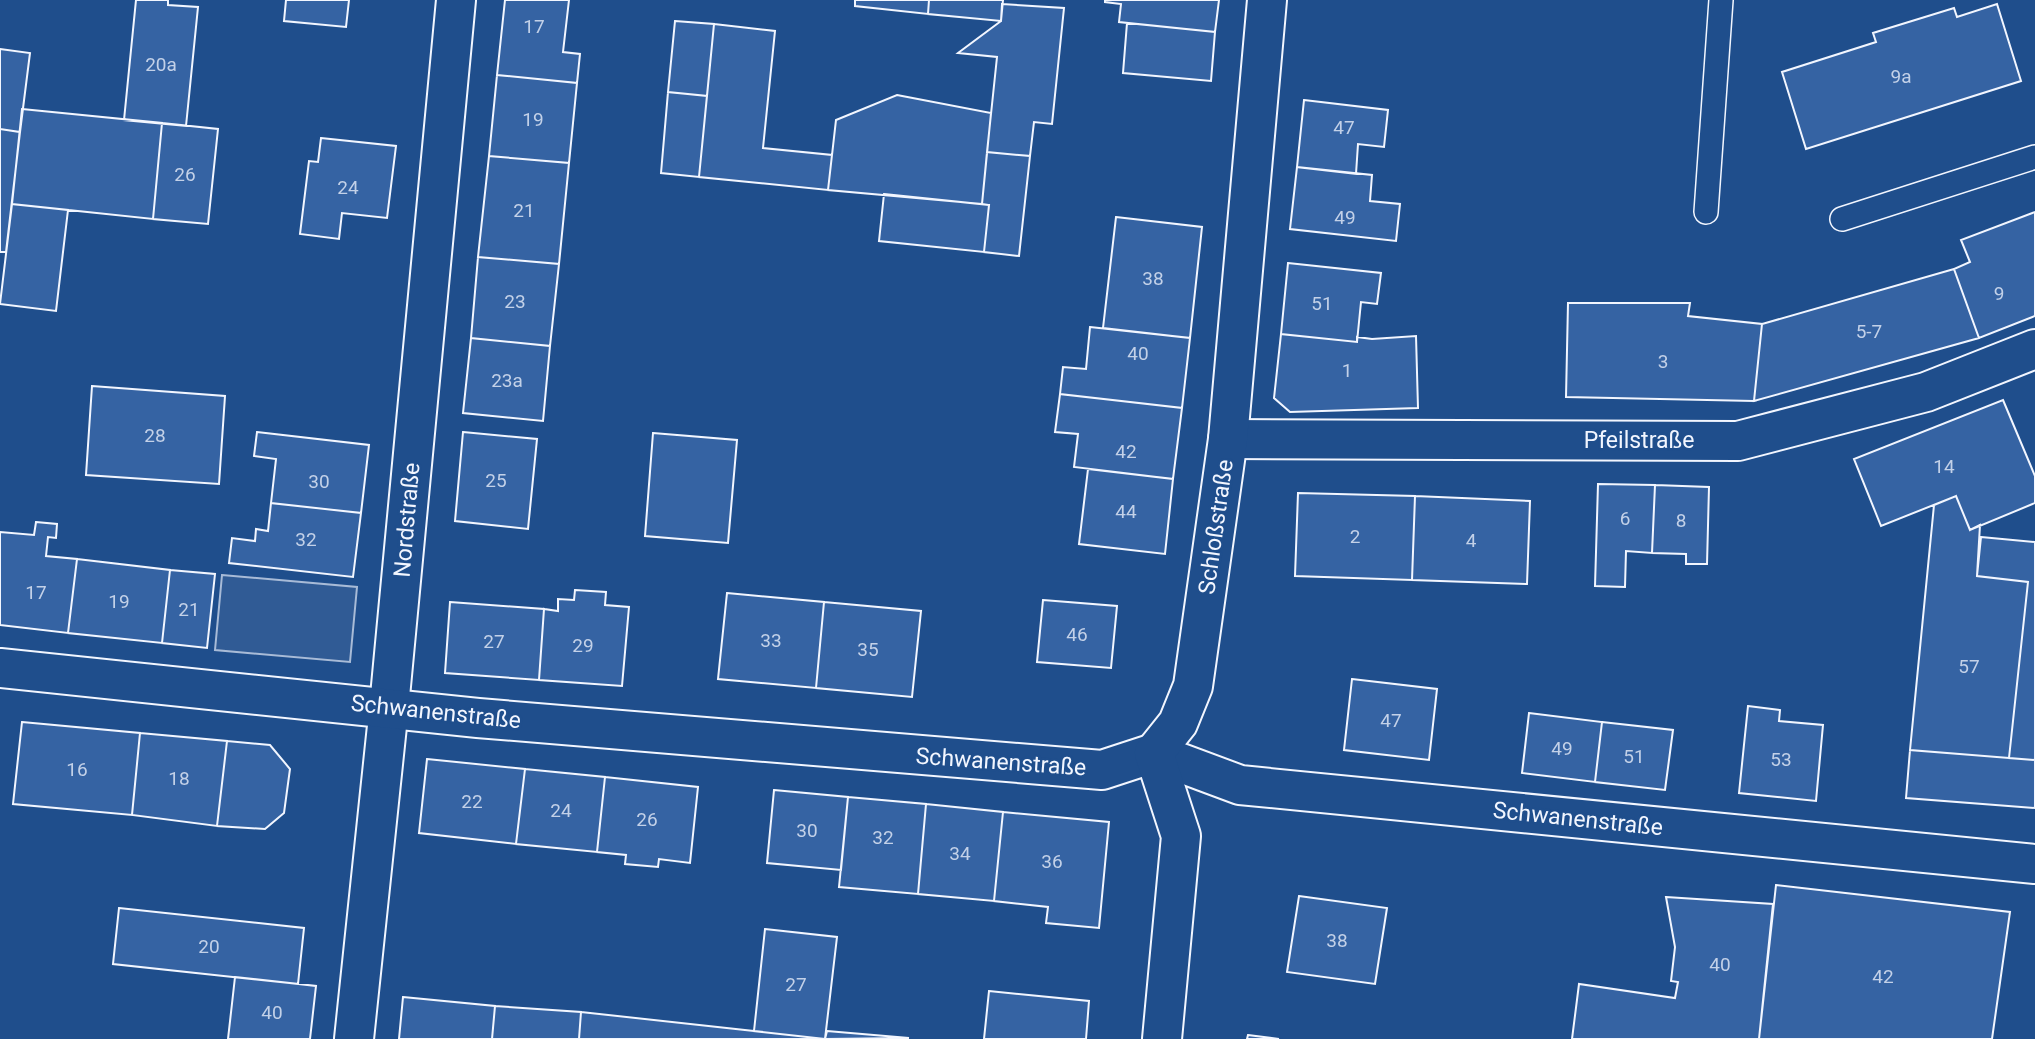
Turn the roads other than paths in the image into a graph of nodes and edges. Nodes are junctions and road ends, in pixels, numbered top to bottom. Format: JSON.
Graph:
{"nodes":[{"id":1,"x":456,"y":0,"type":"edge"},
{"id":2,"x":1267,"y":0,"type":"edge"},
{"id":3,"x":1721,"y":0,"type":"edge"},
{"id":4,"x":2035,"y":157,"type":"edge"},
{"id":5,"x":1706,"y":212,"type":"dead end"},
{"id":6,"x":1842,"y":219,"type":"dead end"},
{"id":7,"x":2035,"y":349,"type":"edge"},
{"id":8,"x":1228,"y":439,"type":"junction"},
{"id":9,"x":0,"y":668,"type":"edge"},
{"id":10,"x":389,"y":707,"type":"junction"},
{"id":11,"x":1154,"y":753,"type":"junction"},
{"id":12,"x":2035,"y":864,"type":"edge"},
{"id":13,"x":354,"y":1039,"type":"edge"},
{"id":14,"x":1162,"y":1039,"type":"edge"}],
"edges":[{"from":1,"to":10,"type":"street","name":"Nordstraße"},
{"from":2,"to":8,"type":"street","name":"Schloßstraße"},
{"from":3,"to":5,"type":"lane"},
{"from":4,"to":6,"type":"lane"},
{"from":7,"to":8,"type":"street","name":"Pfeilstraße"},
{"from":8,"to":11,"type":"street","name":"Schloßstraße"},
{"from":9,"to":10,"type":"street","name":"Schwanenstraße"},
{"from":10,"to":11,"type":"street","name":"Schwanenstraße"},
{"from":10,"to":13,"type":"street","name":"Nordstraße"},
{"from":11,"to":12,"type":"street","name":"Schwanenstraße"},
{"from":11,"to":14,"type":"street"}]}
